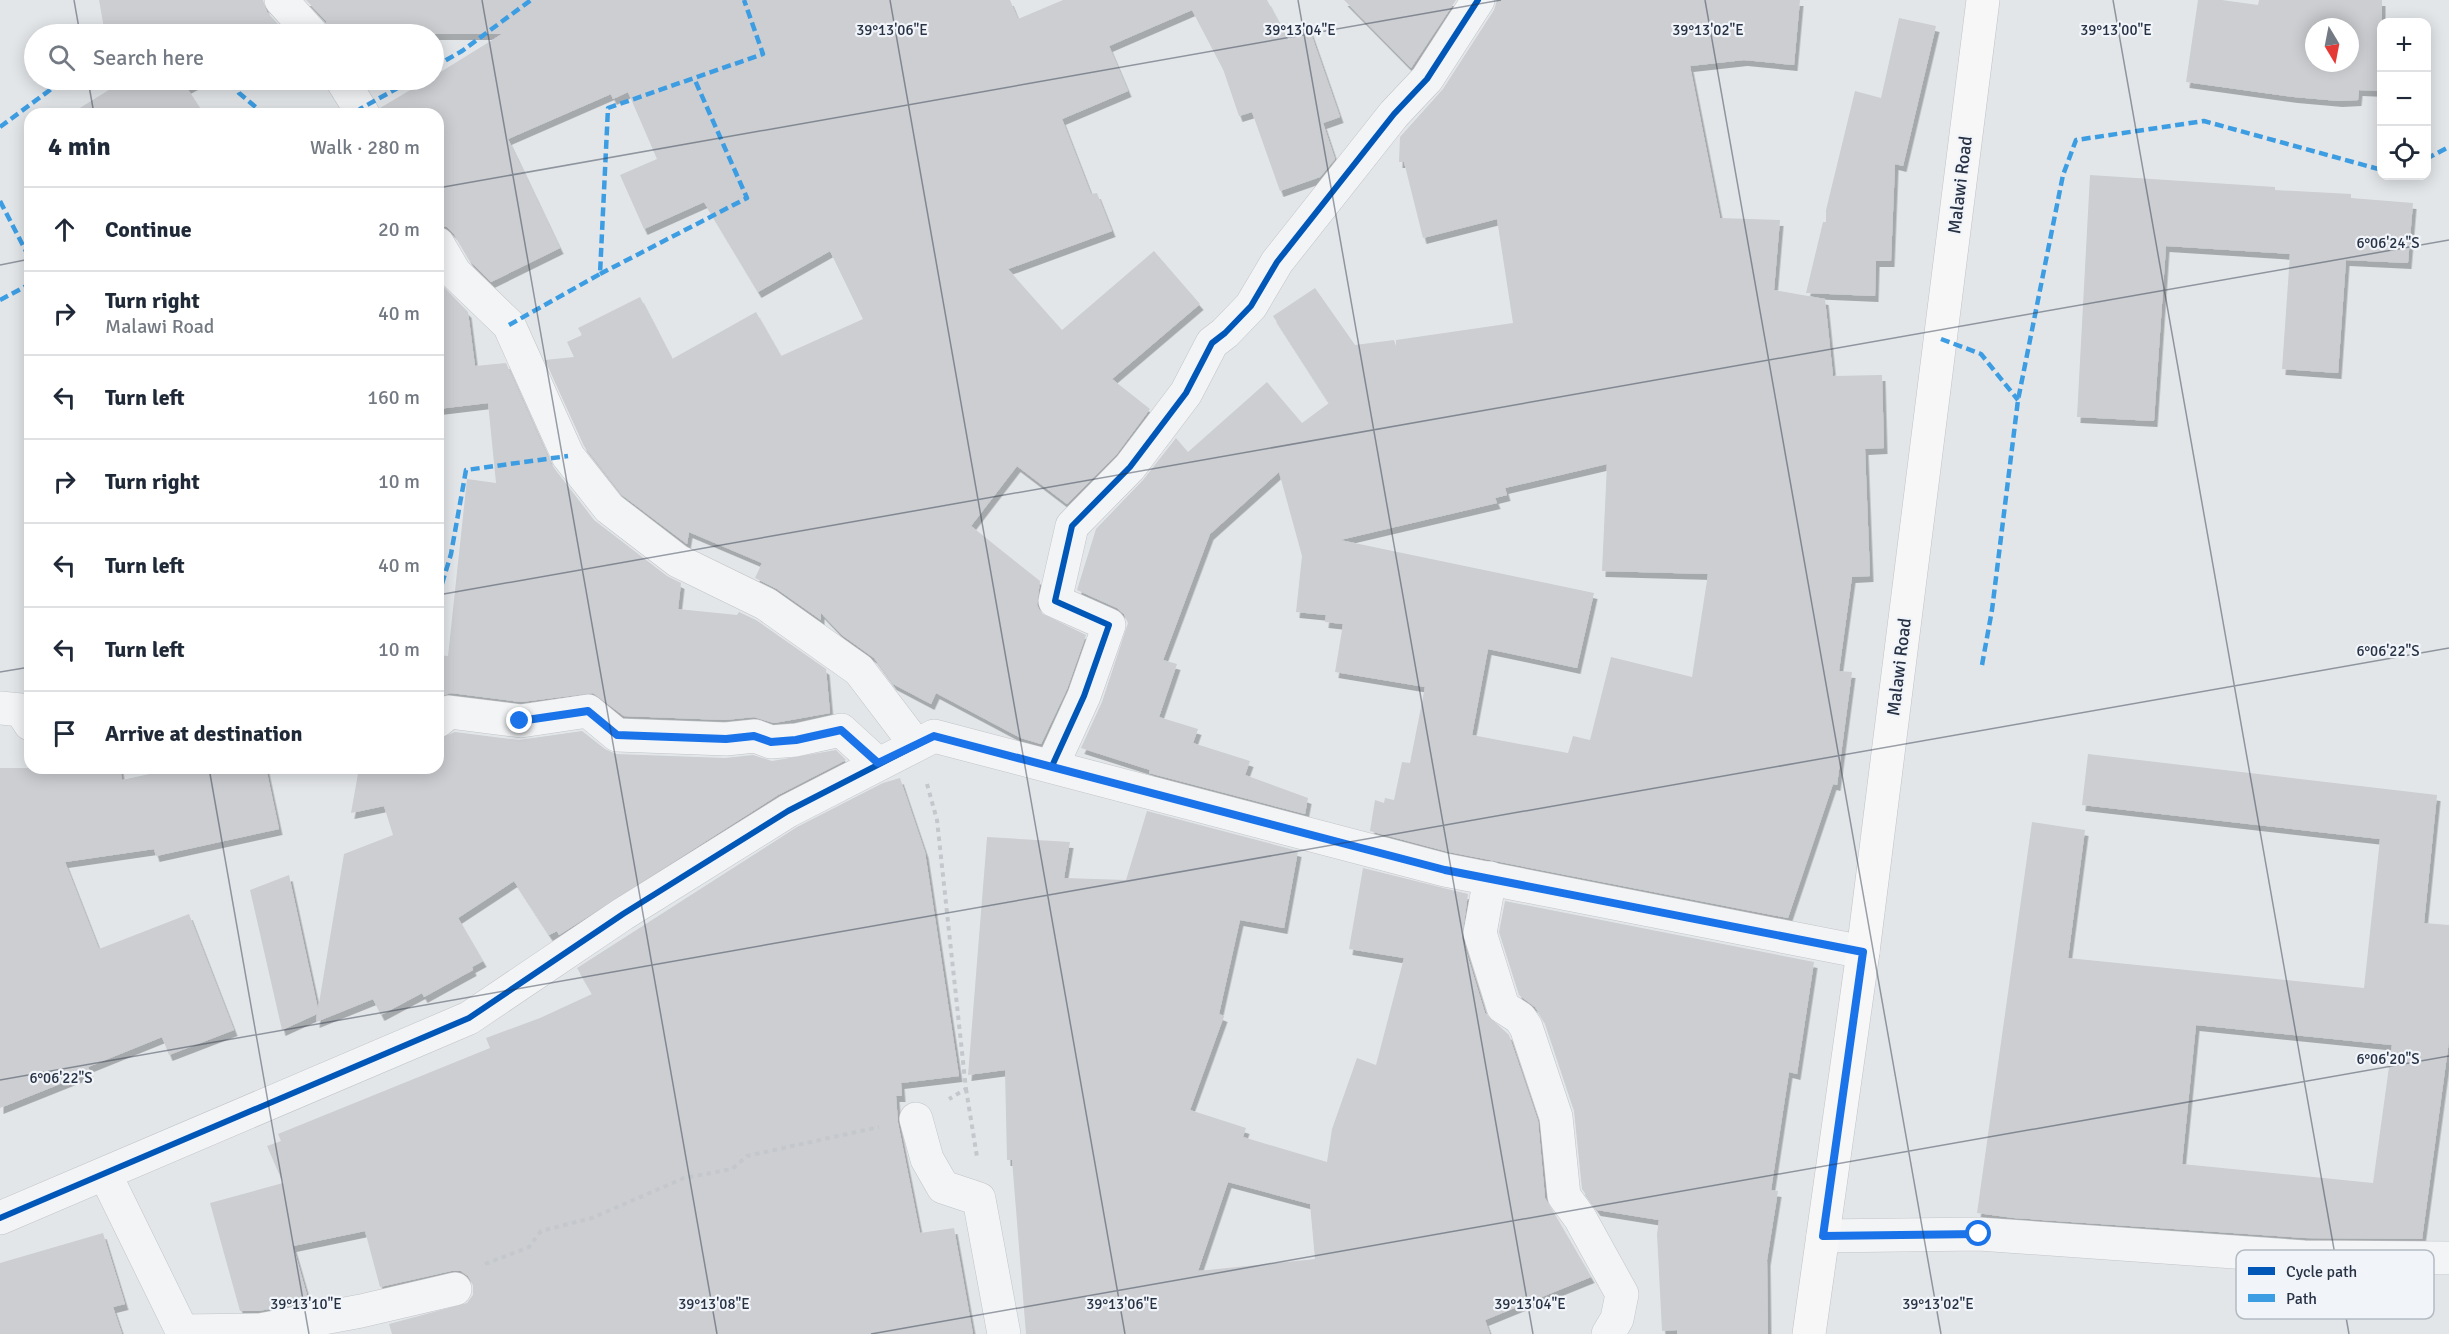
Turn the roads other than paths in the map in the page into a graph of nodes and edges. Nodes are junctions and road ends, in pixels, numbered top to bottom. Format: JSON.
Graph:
{"nodes":[{"id":1,"x":281,"y":0,"type":"edge"},
{"id":2,"x":1478,"y":0,"type":"edge"},
{"id":3,"x":1983,"y":0,"type":"edge"},
{"id":4,"x":303,"y":24,"type":"edge"},
{"id":5,"x":348,"y":90,"type":"edge"},
{"id":6,"x":359,"y":108,"type":"edge"},
{"id":7,"x":444,"y":254,"type":"edge"},
{"id":8,"x":0,"y":708,"type":"edge"},
{"id":9,"x":24,"y":715,"type":"edge"},
{"id":10,"x":444,"y":716,"type":"edge"},
{"id":11,"x":916,"y":745,"type":"junction"},
{"id":12,"x":878,"y":763,"type":"junction"},
{"id":13,"x":1052,"y":766,"type":"junction"},
{"id":14,"x":1490,"y":878,"type":"junction"},
{"id":15,"x":1863,"y":952,"type":"junction"},
{"id":16,"x":916,"y":1119,"type":"road end"},
{"id":17,"x":105,"y":1174,"type":"junction"},
{"id":18,"x":0,"y":1218,"type":"edge"},
{"id":19,"x":1823,"y":1236,"type":"junction"},
{"id":20,"x":2236,"y":1252,"type":"edge"},
{"id":21,"x":2434,"y":1258,"type":"edge"},
{"id":22,"x":2449,"y":1258,"type":"edge"},
{"id":23,"x":455,"y":1289,"type":"road end"},
{"id":24,"x":177,"y":1333,"type":"edge"},
{"id":25,"x":1004,"y":1334,"type":"edge"},
{"id":26,"x":1608,"y":1334,"type":"edge"},
{"id":27,"x":1809,"y":1334,"type":"edge"}],
"edges":[{"from":1,"to":4,"type":"street"},
{"from":2,"to":13,"type":"street"},
{"from":3,"to":15,"type":"main road","name":"Malawi Road"},
{"from":5,"to":6,"type":"street"},
{"from":7,"to":11,"type":"street"},
{"from":8,"to":9,"type":"street"},
{"from":10,"to":12,"type":"street"},
{"from":11,"to":12,"type":"street"},
{"from":11,"to":13,"type":"street"},
{"from":12,"to":17,"type":"street"},
{"from":13,"to":14,"type":"street"},
{"from":14,"to":15,"type":"street"},
{"from":14,"to":26,"type":"street"},
{"from":15,"to":19,"type":"main road","name":"Malawi Road"},
{"from":16,"to":25,"type":"street"},
{"from":17,"to":18,"type":"street"},
{"from":17,"to":24,"type":"street"},
{"from":19,"to":20,"type":"street"},
{"from":19,"to":27,"type":"main road","name":"Malawi Road"},
{"from":21,"to":22,"type":"street"},
{"from":23,"to":24,"type":"street"}]}
